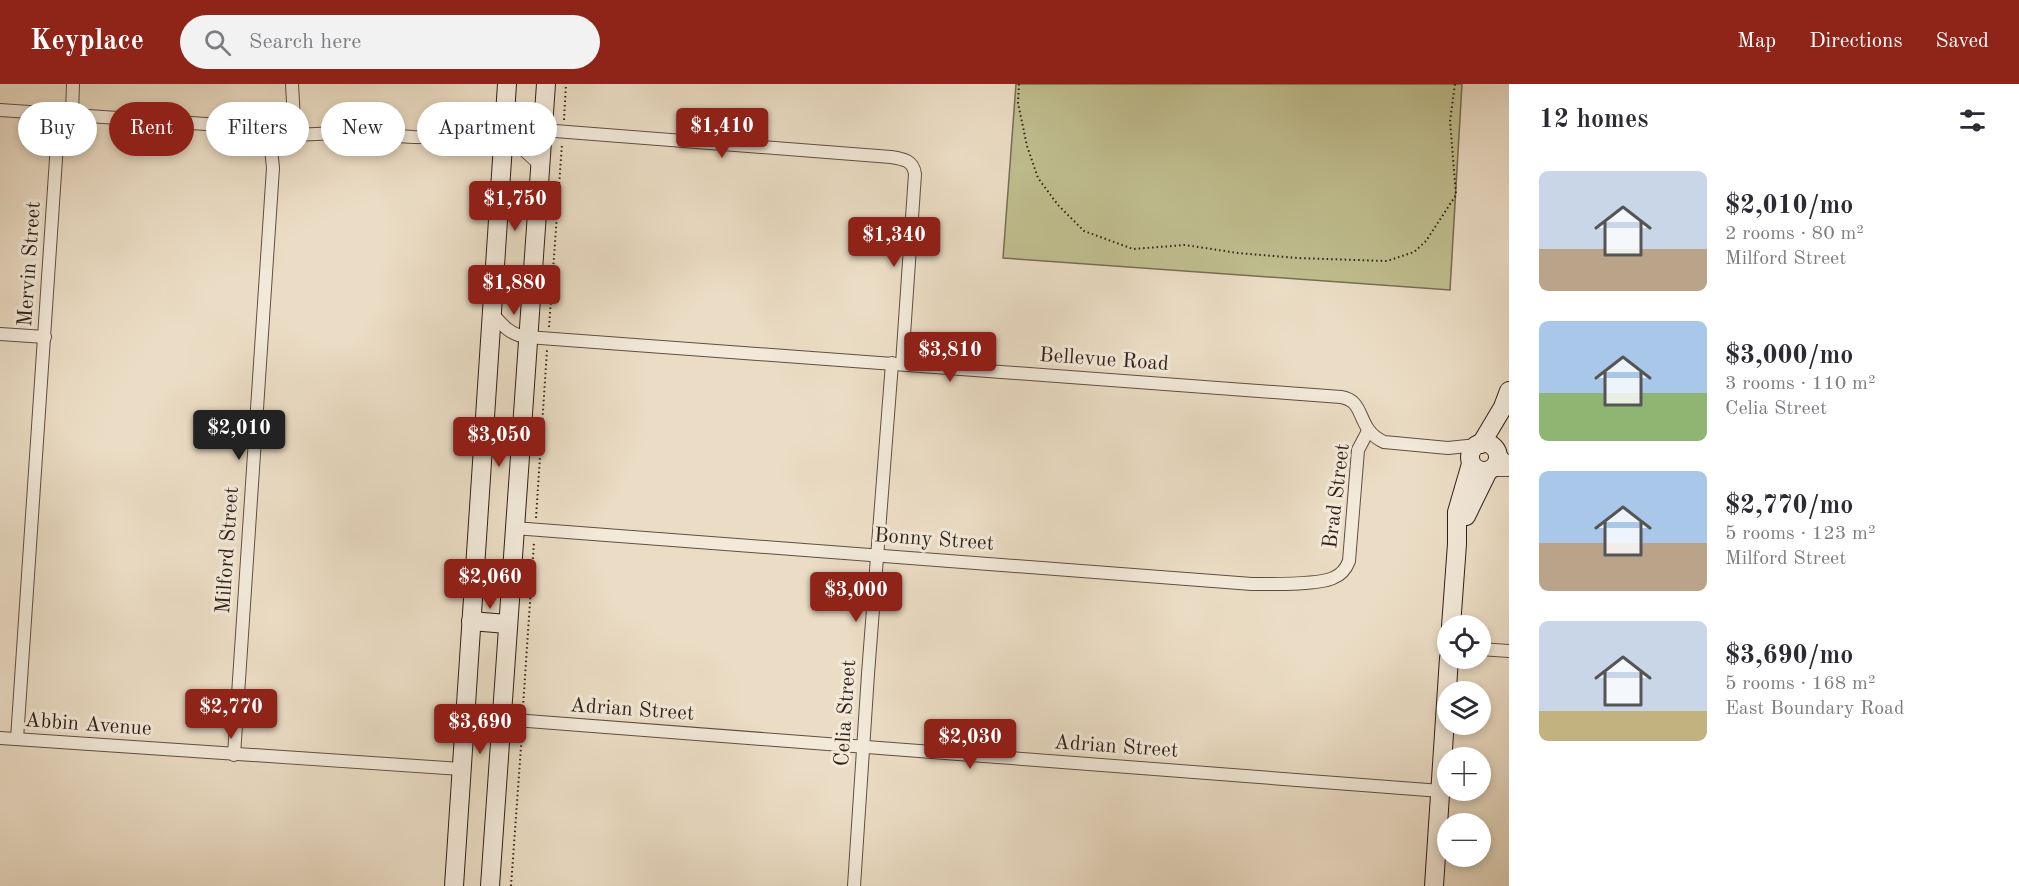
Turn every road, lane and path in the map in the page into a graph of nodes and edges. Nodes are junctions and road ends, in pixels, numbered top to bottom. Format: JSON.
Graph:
{"nodes":[{"id":1,"x":73,"y":84,"type":"edge"},
{"id":2,"x":507,"y":84,"type":"edge"},
{"id":3,"x":546,"y":84,"type":"edge"},
{"id":4,"x":566,"y":84,"type":"edge"},
{"id":5,"x":1019,"y":84,"type":"edge"},
{"id":6,"x":1455,"y":84,"type":"edge"},
{"id":7,"x":292,"y":88,"type":"edge"},
{"id":8,"x":68,"y":102,"type":"edge"},
{"id":9,"x":285,"y":102,"type":"edge"},
{"id":10,"x":506,"y":102,"type":"edge"},
{"id":11,"x":544,"y":102,"type":"edge"},
{"id":12,"x":0,"y":110,"type":"edge"},
{"id":13,"x":18,"y":111,"type":"edge"},
{"id":14,"x":97,"y":116,"type":"edge"},
{"id":15,"x":206,"y":124,"type":"edge"},
{"id":16,"x":557,"y":131,"type":"edge"},
{"id":17,"x":563,"y":132,"type":"junction"},
{"id":18,"x":61,"y":156,"type":"edge"},
{"id":19,"x":271,"y":156,"type":"edge"},
{"id":20,"x":279,"y":156,"type":"edge"},
{"id":21,"x":502,"y":156,"type":"edge"},
{"id":22,"x":530,"y":156,"type":"edge"},
{"id":23,"x":540,"y":156,"type":"edge"},
{"id":24,"x":539,"y":164,"type":"junction"},
{"id":25,"x":273,"y":168,"type":"junction"},
{"id":26,"x":491,"y":312,"type":"junction"},
{"id":27,"x":0,"y":334,"type":"edge"},
{"id":28,"x":45,"y":337,"type":"junction"},
{"id":29,"x":527,"y":337,"type":"junction"},
{"id":30,"x":548,"y":338,"type":"junction"},
{"id":31,"x":897,"y":364,"type":"junction"},
{"id":32,"x":1506,"y":399,"type":"edge"},
{"id":33,"x":1368,"y":431,"type":"junction"},
{"id":34,"x":1487,"y":457,"type":"edge"},
{"id":35,"x":1509,"y":470,"type":"edge"},
{"id":36,"x":513,"y":528,"type":"junction"},
{"id":37,"x":535,"y":529,"type":"junction"},
{"id":38,"x":877,"y":555,"type":"junction"},
{"id":39,"x":1346,"y":567,"type":"joint"},
{"id":40,"x":1452,"y":615,"type":"edge"},
{"id":41,"x":471,"y":621,"type":"junction"},
{"id":42,"x":507,"y":624,"type":"junction"},
{"id":43,"x":1491,"y":650,"type":"edge"},
{"id":44,"x":1509,"y":651,"type":"edge"},
{"id":45,"x":1448,"y":669,"type":"edge"},
{"id":46,"x":501,"y":719,"type":"junction"},
{"id":47,"x":522,"y":721,"type":"junction"},
{"id":48,"x":0,"y":738,"type":"edge"},
{"id":49,"x":17,"y":739,"type":"junction"},
{"id":50,"x":863,"y":747,"type":"junction"},
{"id":51,"x":1444,"y":747,"type":"edge"},
{"id":52,"x":234,"y":755,"type":"junction"},
{"id":53,"x":461,"y":769,"type":"junction"},
{"id":54,"x":1437,"y":791,"type":"edge"},
{"id":55,"x":1440,"y":801,"type":"edge"},
{"id":56,"x":454,"y":886,"type":"edge"},
{"id":57,"x":490,"y":886,"type":"edge"},
{"id":58,"x":511,"y":886,"type":"edge"},
{"id":59,"x":854,"y":886,"type":"edge"},
{"id":60,"x":1434,"y":886,"type":"edge"}],
"edges":[{"from":1,"to":8,"type":"street","name":"Mervin Street"},
{"from":2,"to":10,"type":"main road"},
{"from":3,"to":11,"type":"main road"},
{"from":4,"to":17,"type":"path"},
{"from":5,"to":6,"type":"path"},
{"from":7,"to":9,"type":"street"},
{"from":12,"to":13,"type":"street"},
{"from":14,"to":15,"type":"street"},
{"from":16,"to":17,"type":"street"},
{"from":17,"to":30,"type":"path"},
{"from":17,"to":31,"type":"street","name":"Celia Street"},
{"from":18,"to":28,"type":"street","name":"Mervin Street"},
{"from":19,"to":25,"type":"street","name":"Milford Street"},
{"from":20,"to":25,"type":"street","name":"Milford Street"},
{"from":21,"to":26,"type":"main road"},
{"from":22,"to":24,"type":"street"},
{"from":23,"to":24,"type":"main road"},
{"from":24,"to":29,"type":"main road"},
{"from":25,"to":52,"type":"street","name":"Milford Street"},
{"from":26,"to":29,"type":"street","name":"Bellevue Road"},
{"from":26,"to":41,"type":"main road"},
{"from":27,"to":28,"type":"street"},
{"from":28,"to":49,"type":"street","name":"Mervin Street"},
{"from":29,"to":30,"type":"street","name":"Bellevue Road"},
{"from":29,"to":36,"type":"main road"},
{"from":30,"to":31,"type":"street","name":"Bellevue Road"},
{"from":30,"to":37,"type":"path"},
{"from":31,"to":33,"type":"street","name":"Bellevue Road"},
{"from":31,"to":38,"type":"street","name":"Celia Street"},
{"from":32,"to":34,"type":"main road"},
{"from":33,"to":34,"type":"street"},
{"from":33,"to":39,"type":"street","name":"Brad Street"},
{"from":34,"to":35,"type":"street"},
{"from":34,"to":40,"type":"main road"},
{"from":36,"to":37,"type":"street","name":"Bonny Street"},
{"from":36,"to":42,"type":"main road"},
{"from":37,"to":38,"type":"street","name":"Bonny Street"},
{"from":37,"to":47,"type":"path"},
{"from":38,"to":39,"type":"street","name":"Bonny Street"},
{"from":38,"to":50,"type":"street","name":"Celia Street"},
{"from":41,"to":42,"type":"main road"},
{"from":41,"to":53,"type":"main road"},
{"from":42,"to":46,"type":"main road"},
{"from":43,"to":44,"type":"street"},
{"from":45,"to":51,"type":"main road"},
{"from":46,"to":47,"type":"street","name":"Adrian Street"},
{"from":46,"to":57,"type":"main road"},
{"from":47,"to":50,"type":"street","name":"Adrian Street"},
{"from":47,"to":58,"type":"path"},
{"from":48,"to":49,"type":"street","name":"Abbin Avenue"},
{"from":49,"to":52,"type":"street","name":"Abbin Avenue"},
{"from":50,"to":54,"type":"street","name":"Adrian Street"},
{"from":50,"to":59,"type":"street","name":"Celia Street"},
{"from":52,"to":53,"type":"street","name":"Abbin Avenue"},
{"from":53,"to":56,"type":"main road"},
{"from":55,"to":60,"type":"main road"}]}
